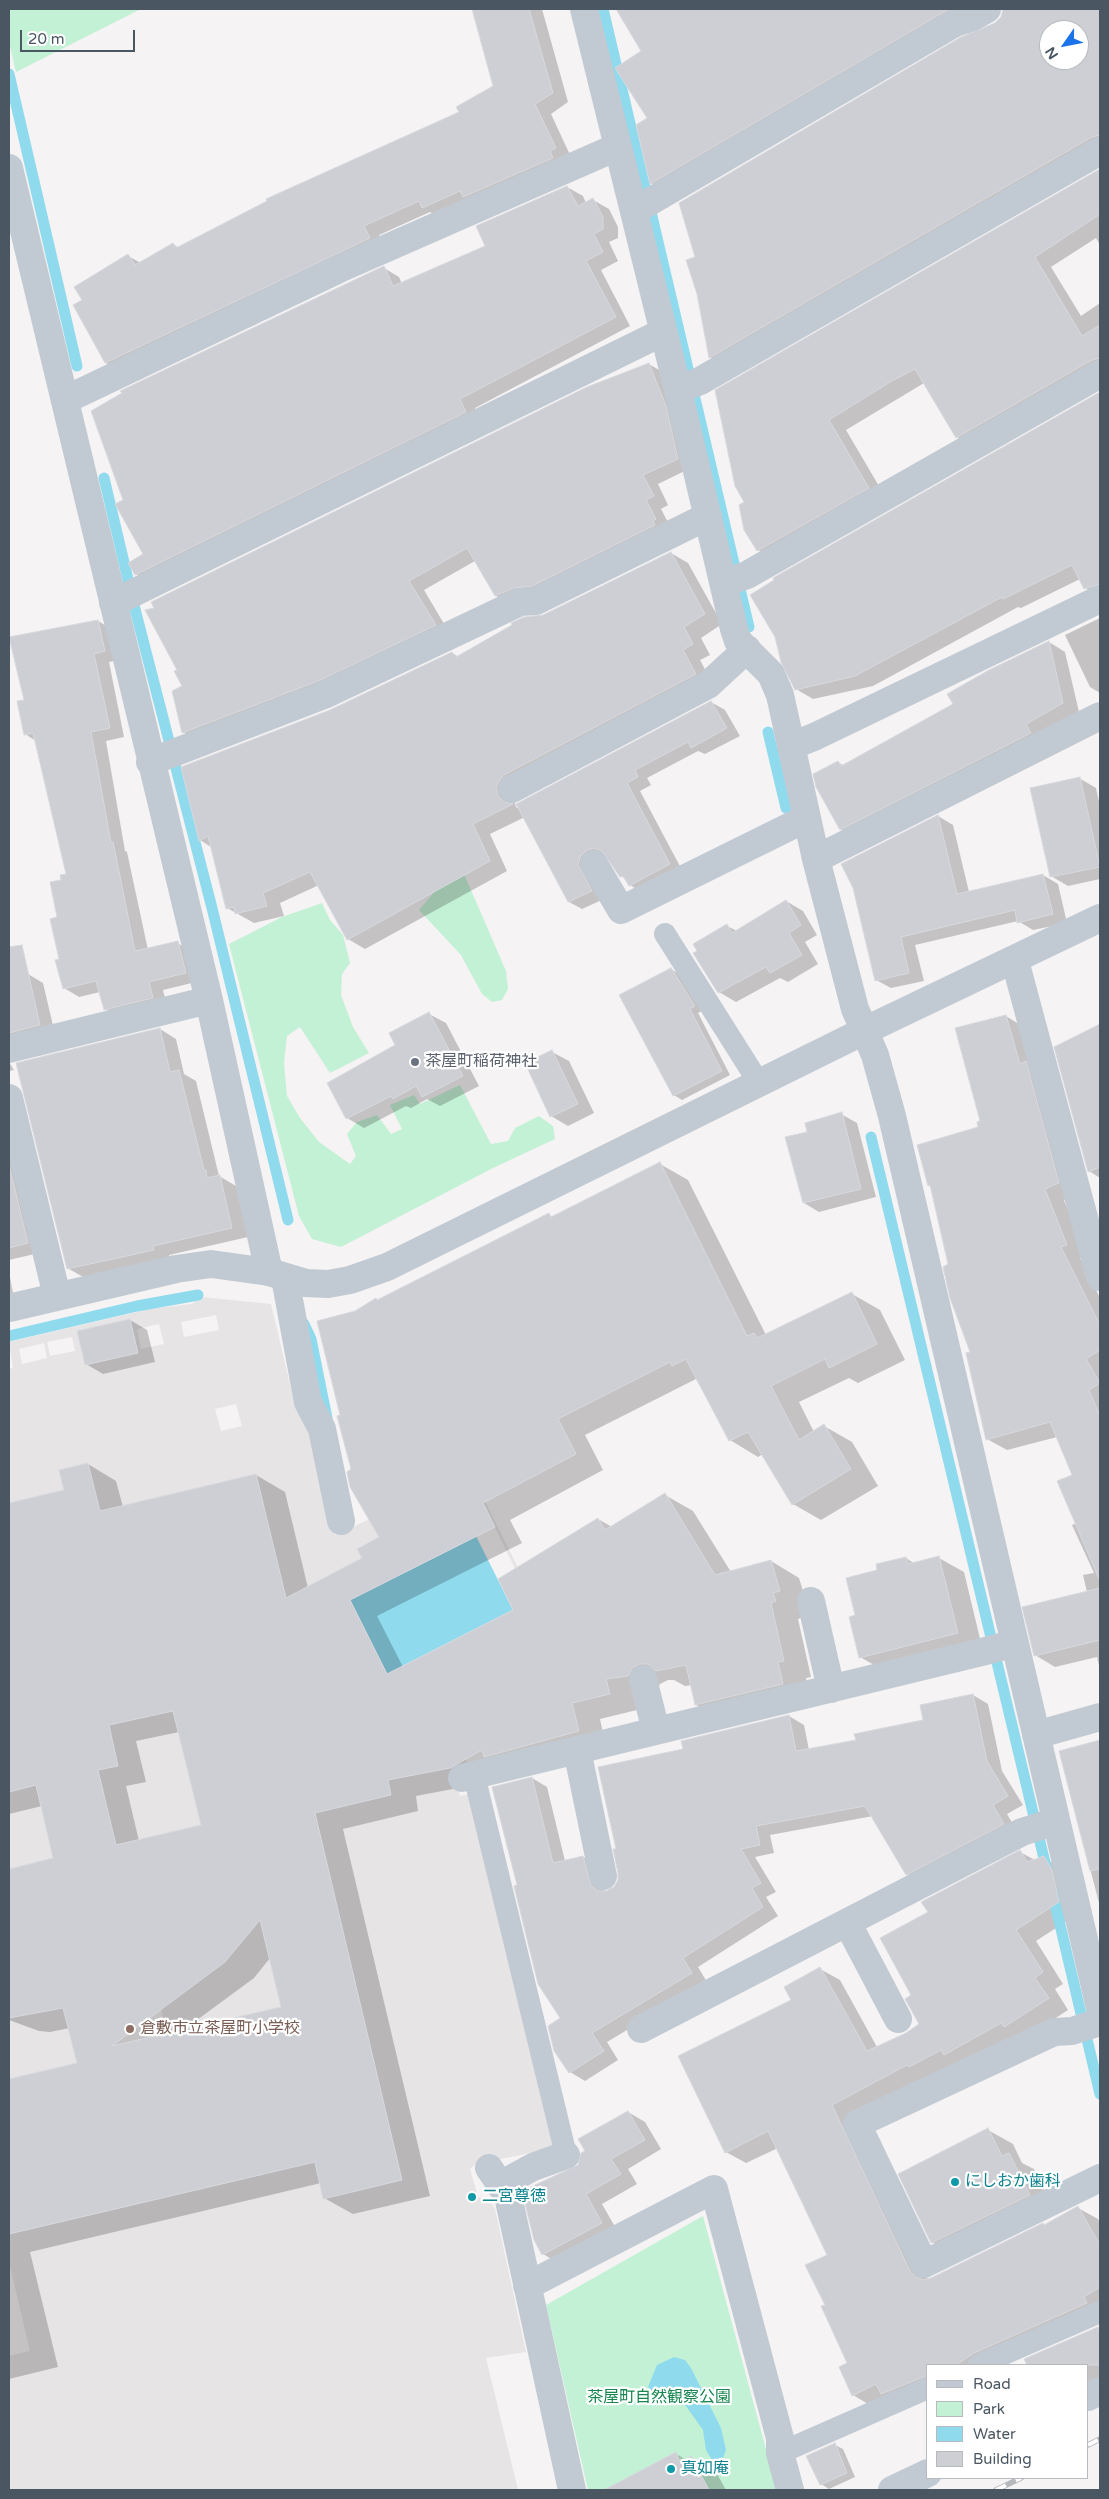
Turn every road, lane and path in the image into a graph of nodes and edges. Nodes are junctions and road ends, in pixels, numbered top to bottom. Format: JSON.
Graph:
{"nodes":[{"id":1,"x":584,"y":9,"type":"edge"},
{"id":2,"x":987,"y":9,"type":"edge"},
{"id":3,"x":951,"y":16,"type":"edge"},
{"id":4,"x":617,"y":146,"type":"junction"},
{"id":5,"x":1100,"y":151,"type":"edge"},
{"id":6,"x":9,"y":168,"type":"edge"},
{"id":7,"x":643,"y":206,"type":"junction"},
{"id":8,"x":663,"y":332,"type":"junction"},
{"id":9,"x":1100,"y":374,"type":"edge"},
{"id":10,"x":688,"y":387,"type":"junction"},
{"id":11,"x":65,"y":400,"type":"junction"},
{"id":12,"x":708,"y":516,"type":"junction"},
{"id":13,"x":733,"y":580,"type":"junction"},
{"id":14,"x":126,"y":597,"type":"junction"},
{"id":15,"x":1100,"y":599,"type":"edge"},
{"id":16,"x":747,"y":649,"type":"junction"},
{"id":17,"x":1100,"y":716,"type":"edge"},
{"id":18,"x":791,"y":746,"type":"junction"},
{"id":19,"x":162,"y":758,"type":"junction"},
{"id":20,"x":512,"y":789,"type":"dead end"},
{"id":21,"x":807,"y":818,"type":"junction"},
{"id":22,"x":816,"y":859,"type":"junction"},
{"id":23,"x":594,"y":864,"type":"dead end"},
{"id":24,"x":1100,"y":918,"type":"edge"},
{"id":25,"x":665,"y":934,"type":"dead end"},
{"id":26,"x":1015,"y":961,"type":"junction"},
{"id":27,"x":209,"y":1000,"type":"junction"},
{"id":28,"x":864,"y":1031,"type":"junction"},
{"id":29,"x":9,"y":1049,"type":"edge"},
{"id":30,"x":760,"y":1083,"type":"junction"},
{"id":31,"x":9,"y":1098,"type":"edge"},
{"id":32,"x":277,"y":1275,"type":"junction"},
{"id":33,"x":1100,"y":1277,"type":"edge"},
{"id":34,"x":57,"y":1296,"type":"junction"},
{"id":35,"x":9,"y":1308,"type":"edge"},
{"id":36,"x":341,"y":1521,"type":"dead end"},
{"id":37,"x":811,"y":1601,"type":"dead end"},
{"id":38,"x":1000,"y":1647,"type":"junction"},
{"id":39,"x":644,"y":1679,"type":"dead end"},
{"id":40,"x":831,"y":1689,"type":"junction"},
{"id":41,"x":1100,"y":1717,"type":"edge"},
{"id":42,"x":656,"y":1731,"type":"junction"},
{"id":43,"x":1036,"y":1735,"type":"junction"},
{"id":44,"x":577,"y":1750,"type":"junction"},
{"id":45,"x":468,"y":1776,"type":"joint"},
{"id":46,"x":1041,"y":1825,"type":"junction"},
{"id":47,"x":603,"y":1876,"type":"dead end"},
{"id":48,"x":848,"y":1924,"type":"junction"},
{"id":49,"x":1093,"y":1947,"type":"edge"},
{"id":50,"x":898,"y":2019,"type":"dead end"},
{"id":51,"x":1092,"y":2021,"type":"edge"},
{"id":52,"x":641,"y":2030,"type":"dead end"},
{"id":53,"x":566,"y":2155,"type":"joint"},
{"id":54,"x":1100,"y":2178,"type":"edge"},
{"id":55,"x":527,"y":2286,"type":"junction"},
{"id":56,"x":1100,"y":2312,"type":"edge"},
{"id":57,"x":981,"y":2364,"type":"edge"},
{"id":58,"x":926,"y":2389,"type":"edge"},
{"id":59,"x":780,"y":2453,"type":"junction"},
{"id":60,"x":926,"y":2474,"type":"edge"},
{"id":61,"x":572,"y":2490,"type":"edge"},
{"id":62,"x":790,"y":2490,"type":"edge"},
{"id":63,"x":892,"y":2490,"type":"edge"}],
"edges":[{"from":1,"to":4,"type":"street"},
{"from":2,"to":3,"type":"street"},
{"from":3,"to":7,"type":"street"},
{"from":4,"to":7,"type":"street"},
{"from":4,"to":11,"type":"street"},
{"from":5,"to":10,"type":"street"},
{"from":6,"to":11,"type":"street"},
{"from":7,"to":8,"type":"street"},
{"from":8,"to":10,"type":"street"},
{"from":8,"to":14,"type":"street"},
{"from":9,"to":13,"type":"street"},
{"from":10,"to":12,"type":"street"},
{"from":11,"to":14,"type":"street"},
{"from":12,"to":13,"type":"street"},
{"from":12,"to":19,"type":"street"},
{"from":13,"to":16,"type":"street"},
{"from":14,"to":19,"type":"street"},
{"from":15,"to":18,"type":"street"},
{"from":16,"to":18,"type":"street"},
{"from":16,"to":20,"type":"street"},
{"from":17,"to":22,"type":"street"},
{"from":18,"to":21,"type":"street"},
{"from":19,"to":27,"type":"street"},
{"from":21,"to":22,"type":"street"},
{"from":21,"to":23,"type":"street"},
{"from":22,"to":28,"type":"street"},
{"from":24,"to":26,"type":"street"},
{"from":25,"to":30,"type":"lane"},
{"from":26,"to":28,"type":"street"},
{"from":26,"to":33,"type":"street"},
{"from":27,"to":29,"type":"street"},
{"from":27,"to":32,"type":"street"},
{"from":28,"to":30,"type":"street"},
{"from":28,"to":38,"type":"street"},
{"from":30,"to":32,"type":"street"},
{"from":31,"to":34,"type":"street"},
{"from":32,"to":34,"type":"street"},
{"from":32,"to":36,"type":"street"},
{"from":34,"to":35,"type":"street"},
{"from":37,"to":40,"type":"street"},
{"from":38,"to":40,"type":"street"},
{"from":38,"to":43,"type":"street"},
{"from":39,"to":42,"type":"street"},
{"from":40,"to":42,"type":"street"},
{"from":41,"to":43,"type":"street"},
{"from":42,"to":44,"type":"street"},
{"from":43,"to":46,"type":"street"},
{"from":44,"to":45,"type":"street"},
{"from":44,"to":47,"type":"street"},
{"from":45,"to":53,"type":"lane"},
{"from":46,"to":48,"type":"street"},
{"from":46,"to":49,"type":"street"},
{"from":48,"to":50,"type":"street"},
{"from":48,"to":52,"type":"street"},
{"from":49,"to":51,"type":"street"},
{"from":51,"to":54,"type":"street"},
{"from":53,"to":55,"type":"street"},
{"from":55,"to":59,"type":"street"},
{"from":55,"to":61,"type":"street"},
{"from":56,"to":57,"type":"lane"},
{"from":58,"to":59,"type":"lane"},
{"from":59,"to":62,"type":"street"},
{"from":60,"to":63,"type":"street"}]}
